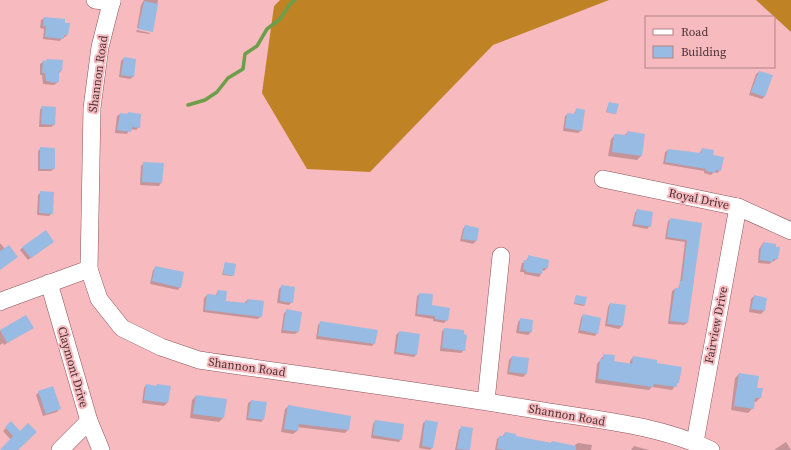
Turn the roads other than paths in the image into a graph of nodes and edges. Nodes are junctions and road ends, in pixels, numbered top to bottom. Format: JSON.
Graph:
{"nodes":[{"id":1,"x":106,"y":1,"type":"edge"},
{"id":2,"x":603,"y":179,"type":"dead end"},
{"id":3,"x":738,"y":207,"type":"junction"},
{"id":4,"x":791,"y":231,"type":"edge"},
{"id":5,"x":501,"y":256,"type":"dead end"},
{"id":6,"x":89,"y":269,"type":"junction"},
{"id":7,"x":49,"y":283,"type":"junction"},
{"id":8,"x":0,"y":302,"type":"edge"},
{"id":9,"x":486,"y":401,"type":"junction"},
{"id":10,"x":89,"y":421,"type":"junction"},
{"id":11,"x":694,"y":442,"type":"junction"},
{"id":12,"x":60,"y":450,"type":"edge"},
{"id":13,"x":101,"y":450,"type":"edge"},
{"id":14,"x":710,"y":450,"type":"edge"}],
"edges":[{"from":1,"to":6,"type":"street","name":"Shannon Road"},
{"from":2,"to":3,"type":"street","name":"Royal Drive"},
{"from":3,"to":4,"type":"street","name":"Royal Drive"},
{"from":3,"to":11,"type":"street","name":"Fairview Drive"},
{"from":5,"to":9,"type":"street"},
{"from":6,"to":7,"type":"street"},
{"from":6,"to":9,"type":"street","name":"Shannon Road"},
{"from":7,"to":8,"type":"street"},
{"from":7,"to":10,"type":"street","name":"Claymont Drive"},
{"from":9,"to":11,"type":"street","name":"Shannon Road"},
{"from":10,"to":12,"type":"street"},
{"from":10,"to":13,"type":"street","name":"Claymont Drive"},
{"from":11,"to":14,"type":"street","name":"Shannon Road"}]}
